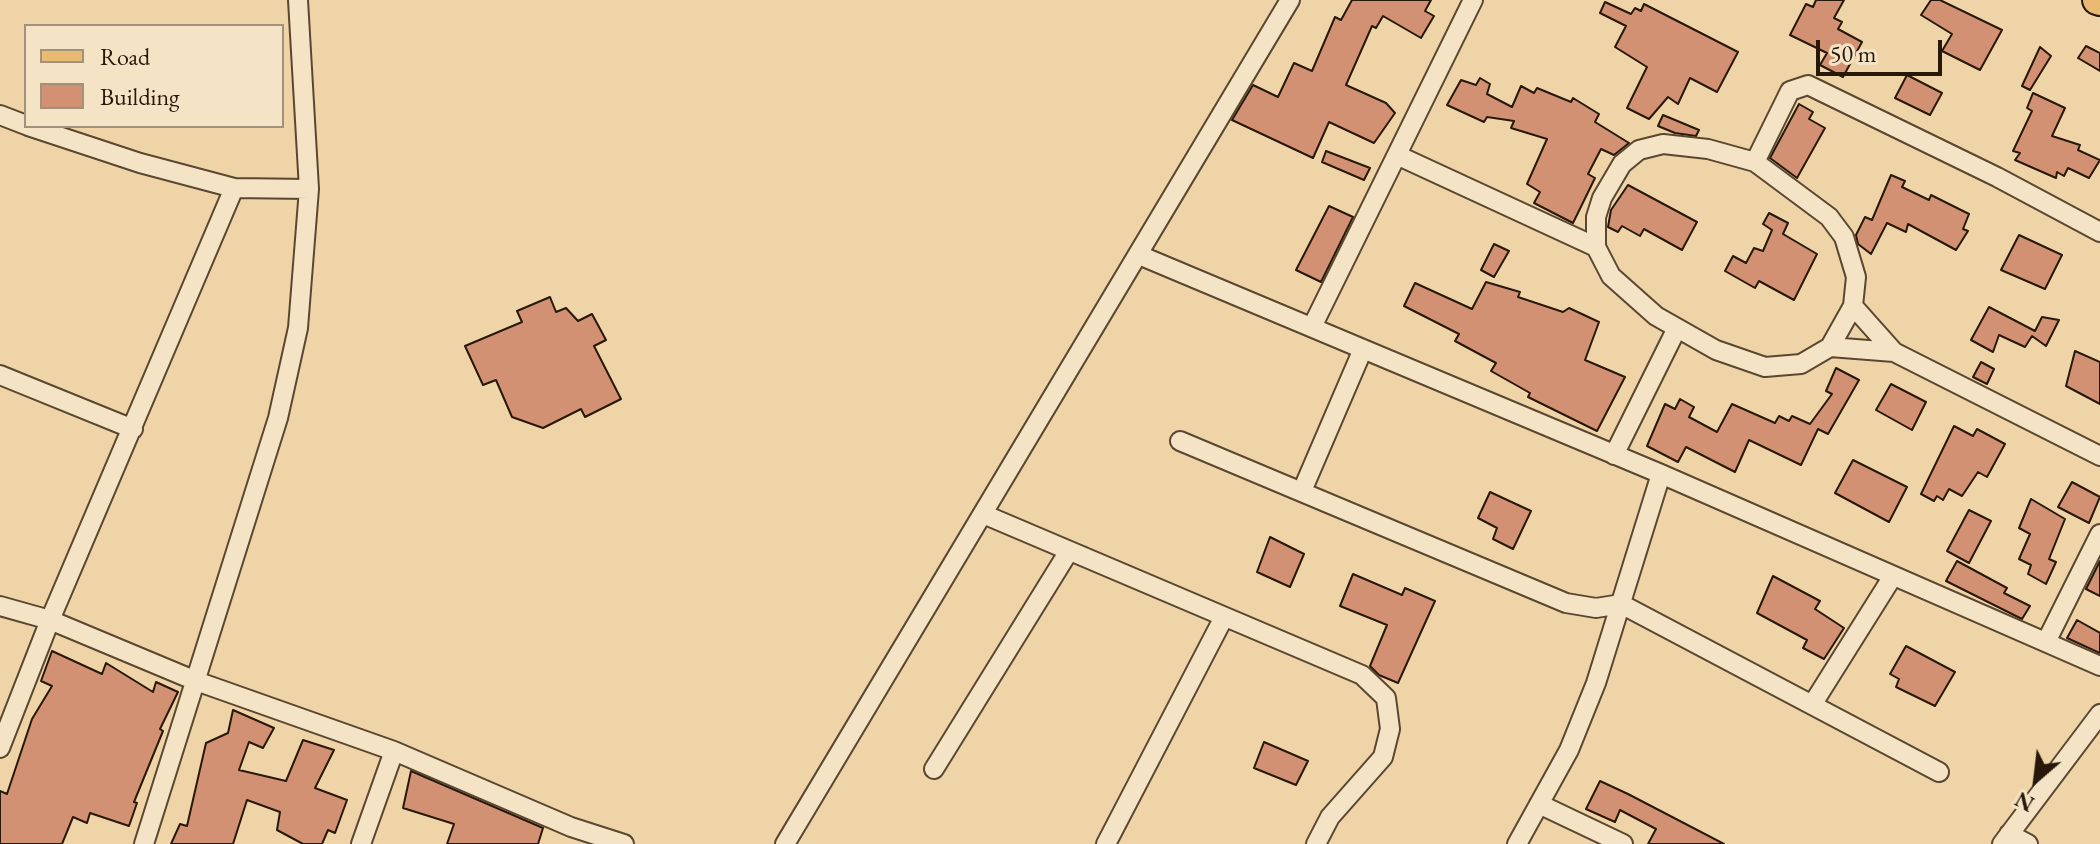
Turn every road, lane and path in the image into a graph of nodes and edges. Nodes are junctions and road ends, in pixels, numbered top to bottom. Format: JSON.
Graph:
{"nodes":[{"id":1,"x":298,"y":0,"type":"edge"},
{"id":2,"x":1290,"y":0,"type":"edge"},
{"id":3,"x":1473,"y":0,"type":"edge"},
{"id":4,"x":0,"y":115,"type":"edge"},
{"id":5,"x":24,"y":125,"type":"edge"},
{"id":6,"x":33,"y":128,"type":"edge"},
{"id":7,"x":1399,"y":156,"type":"junction"},
{"id":8,"x":1755,"y":162,"type":"junction"},
{"id":9,"x":234,"y":188,"type":"junction"},
{"id":10,"x":309,"y":189,"type":"junction"},
{"id":11,"x":2100,"y":232,"type":"edge"},
{"id":12,"x":1596,"y":247,"type":"junction"},
{"id":13,"x":1139,"y":255,"type":"junction"},
{"id":14,"x":1853,"y":306,"type":"junction"},
{"id":15,"x":1312,"y":327,"type":"junction"},
{"id":16,"x":1677,"y":328,"type":"junction"},
{"id":17,"x":1830,"y":347,"type":"junction"},
{"id":18,"x":1363,"y":349,"type":"junction"},
{"id":19,"x":1894,"y":352,"type":"junction"},
{"id":20,"x":0,"y":375,"type":"edge"},
{"id":21,"x":133,"y":429,"type":"junction"},
{"id":22,"x":1180,"y":441,"type":"dead end"},
{"id":23,"x":1614,"y":455,"type":"junction"},
{"id":24,"x":2100,"y":456,"type":"edge"},
{"id":25,"x":1661,"y":474,"type":"junction"},
{"id":26,"x":1302,"y":491,"type":"junction"},
{"id":27,"x":983,"y":514,"type":"junction"},
{"id":28,"x":2100,"y":534,"type":"edge"},
{"id":29,"x":1069,"y":551,"type":"junction"},
{"id":30,"x":1893,"y":576,"type":"junction"},
{"id":31,"x":1621,"y":604,"type":"junction"},
{"id":32,"x":0,"y":606,"type":"edge"},
{"id":33,"x":1224,"y":617,"type":"junction"},
{"id":34,"x":50,"y":620,"type":"junction"},
{"id":35,"x":2046,"y":642,"type":"junction"},
{"id":36,"x":2100,"y":666,"type":"edge"},
{"id":37,"x":196,"y":681,"type":"junction"},
{"id":38,"x":1812,"y":705,"type":"junction"},
{"id":39,"x":2100,"y":714,"type":"edge"},
{"id":40,"x":0,"y":748,"type":"edge"},
{"id":41,"x":394,"y":751,"type":"junction"},
{"id":42,"x":934,"y":769,"type":"dead end"},
{"id":43,"x":1939,"y":772,"type":"dead end"},
{"id":44,"x":1539,"y":804,"type":"junction"},
{"id":45,"x":568,"y":835,"type":"edge"},
{"id":46,"x":2006,"y":839,"type":"edge"},
{"id":47,"x":144,"y":844,"type":"edge"},
{"id":48,"x":361,"y":844,"type":"edge"},
{"id":49,"x":624,"y":844,"type":"edge"},
{"id":50,"x":785,"y":844,"type":"edge"},
{"id":51,"x":1106,"y":844,"type":"edge"},
{"id":52,"x":1316,"y":844,"type":"edge"},
{"id":53,"x":1517,"y":844,"type":"edge"},
{"id":54,"x":1623,"y":844,"type":"edge"},
{"id":55,"x":2028,"y":844,"type":"edge"}],
"edges":[{"from":1,"to":10,"type":"street"},
{"from":2,"to":13,"type":"street"},
{"from":3,"to":7,"type":"street"},
{"from":4,"to":5,"type":"street"},
{"from":6,"to":9,"type":"street"},
{"from":7,"to":12,"type":"street"},
{"from":7,"to":15,"type":"street"},
{"from":8,"to":11,"type":"street"},
{"from":8,"to":12,"type":"street"},
{"from":8,"to":14,"type":"street"},
{"from":9,"to":10,"type":"street"},
{"from":9,"to":21,"type":"street"},
{"from":10,"to":37,"type":"street"},
{"from":12,"to":16,"type":"street"},
{"from":13,"to":15,"type":"street"},
{"from":13,"to":27,"type":"street"},
{"from":14,"to":17,"type":"street"},
{"from":14,"to":19,"type":"street"},
{"from":15,"to":18,"type":"street"},
{"from":16,"to":17,"type":"street"},
{"from":16,"to":23,"type":"street"},
{"from":17,"to":19,"type":"street"},
{"from":18,"to":23,"type":"street"},
{"from":18,"to":26,"type":"street"},
{"from":19,"to":24,"type":"street"},
{"from":20,"to":21,"type":"street"},
{"from":21,"to":34,"type":"street"},
{"from":22,"to":26,"type":"street"},
{"from":23,"to":25,"type":"street"},
{"from":25,"to":30,"type":"street"},
{"from":25,"to":31,"type":"street"},
{"from":26,"to":31,"type":"street"},
{"from":27,"to":29,"type":"street"},
{"from":27,"to":50,"type":"street"},
{"from":28,"to":35,"type":"street"},
{"from":29,"to":33,"type":"street"},
{"from":29,"to":42,"type":"street"},
{"from":30,"to":35,"type":"street"},
{"from":30,"to":38,"type":"street"},
{"from":31,"to":38,"type":"street"},
{"from":31,"to":44,"type":"street"},
{"from":32,"to":34,"type":"street"},
{"from":33,"to":51,"type":"street"},
{"from":33,"to":52,"type":"street"},
{"from":34,"to":37,"type":"street"},
{"from":34,"to":40,"type":"street"},
{"from":35,"to":36,"type":"street"},
{"from":37,"to":41,"type":"street"},
{"from":37,"to":47,"type":"street"},
{"from":38,"to":43,"type":"street"},
{"from":39,"to":46,"type":"street"},
{"from":41,"to":45,"type":"street"},
{"from":41,"to":48,"type":"street"},
{"from":44,"to":53,"type":"street"},
{"from":44,"to":54,"type":"street"},
{"from":45,"to":49,"type":"street"},
{"from":46,"to":55,"type":"street"}]}
